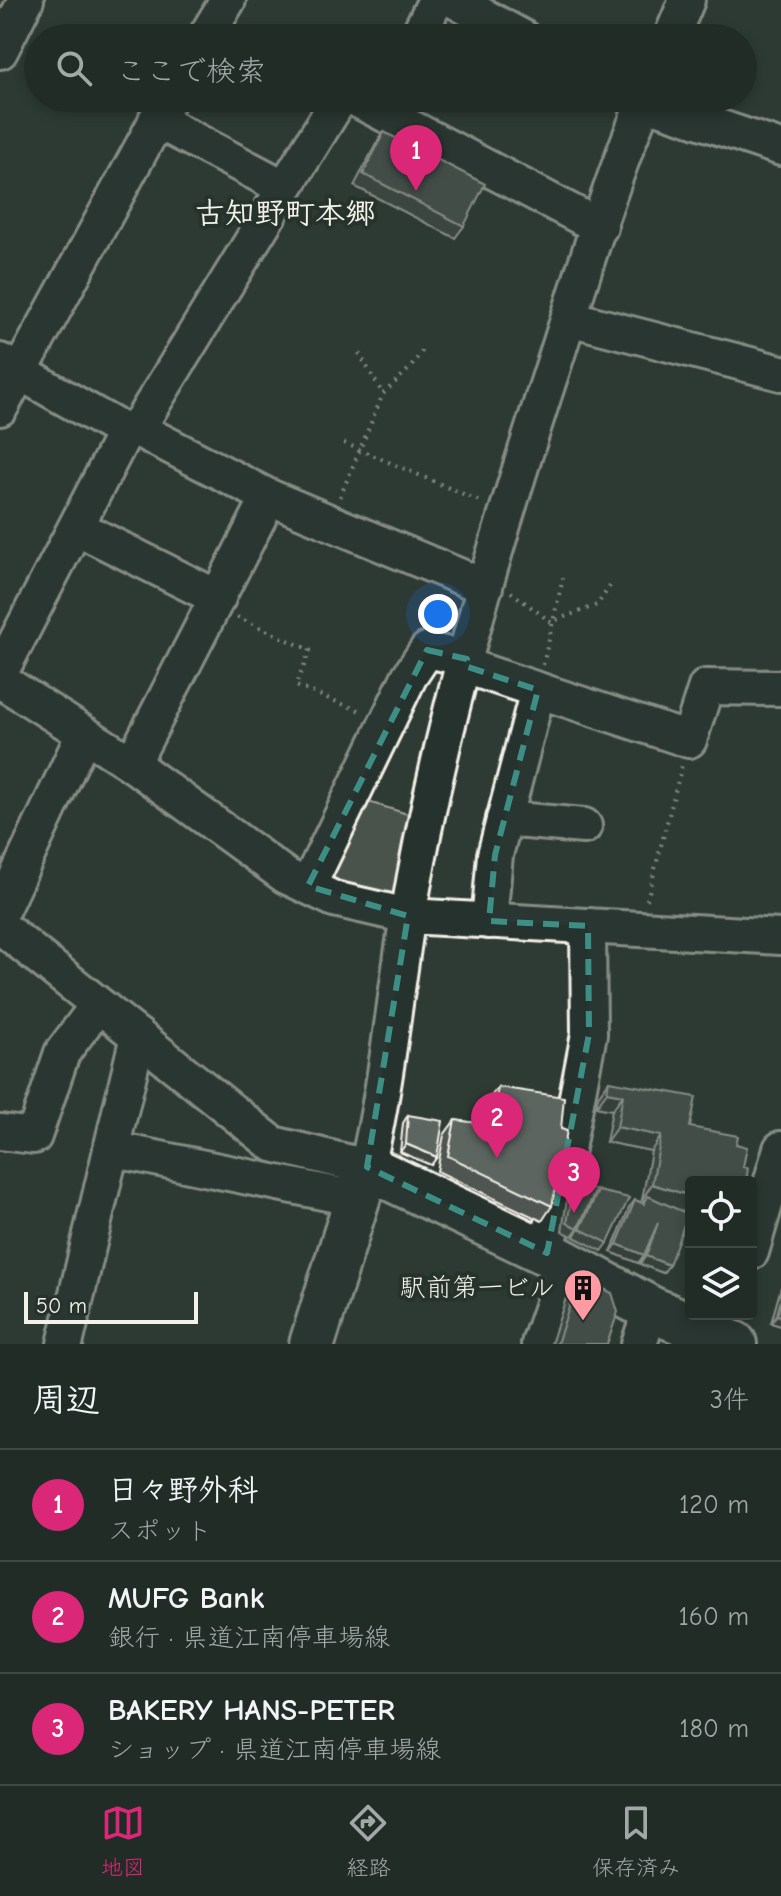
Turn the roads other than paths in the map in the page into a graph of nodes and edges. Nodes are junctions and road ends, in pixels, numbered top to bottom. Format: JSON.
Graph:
{"nodes":[{"id":1,"x":26,"y":0,"type":"edge"},
{"id":2,"x":228,"y":0,"type":"edge"},
{"id":3,"x":436,"y":0,"type":"edge"},
{"id":4,"x":454,"y":0,"type":"edge"},
{"id":5,"x":687,"y":0,"type":"edge"},
{"id":6,"x":213,"y":24,"type":"edge"},
{"id":7,"x":424,"y":24,"type":"edge"},
{"id":8,"x":498,"y":24,"type":"edge"},
{"id":9,"x":677,"y":24,"type":"edge"},
{"id":10,"x":0,"y":51,"type":"edge"},
{"id":11,"x":161,"y":112,"type":"edge"},
{"id":12,"x":168,"y":112,"type":"edge"},
{"id":13,"x":331,"y":112,"type":"edge"},
{"id":14,"x":389,"y":112,"type":"edge"},
{"id":15,"x":636,"y":112,"type":"edge"},
{"id":16,"x":675,"y":112,"type":"edge"},
{"id":17,"x":781,"y":148,"type":"edge"},
{"id":18,"x":283,"y":187,"type":"junction"},
{"id":19,"x":600,"y":227,"type":"junction"},
{"id":20,"x":569,"y":318,"type":"junction"},
{"id":21,"x":9,"y":366,"type":"edge"},
{"id":22,"x":781,"y":373,"type":"edge"},
{"id":23,"x":0,"y":408,"type":"edge"},
{"id":24,"x":131,"y":430,"type":"junction"},
{"id":25,"x":269,"y":497,"type":"junction"},
{"id":26,"x":78,"y":528,"type":"junction"},
{"id":27,"x":486,"y":581,"type":"junction"},
{"id":28,"x":216,"y":602,"type":"junction"},
{"id":29,"x":466,"y":662,"type":"junction"},
{"id":30,"x":0,"y":673,"type":"edge"},
{"id":31,"x":0,"y":680,"type":"edge"},
{"id":32,"x":781,"y":688,"type":"edge"},
{"id":33,"x":538,"y":690,"type":"junction"},
{"id":34,"x":84,"y":734,"type":"junction"},
{"id":35,"x":132,"y":764,"type":"junction"},
{"id":36,"x":504,"y":819,"type":"junction"},
{"id":37,"x":584,"y":826,"type":"dead end"},
{"id":38,"x":308,"y":886,"type":"junction"},
{"id":39,"x":0,"y":913,"type":"edge"},
{"id":40,"x":408,"y":916,"type":"junction"},
{"id":41,"x":489,"y":921,"type":"junction"},
{"id":42,"x":0,"y":926,"type":"edge"},
{"id":43,"x":588,"y":926,"type":"junction"},
{"id":44,"x":781,"y":937,"type":"edge"},
{"id":45,"x":98,"y":1005,"type":"junction"},
{"id":46,"x":138,"y":1036,"type":"junction"},
{"id":47,"x":0,"y":1132,"type":"edge"},
{"id":48,"x":111,"y":1149,"type":"junction"},
{"id":49,"x":781,"y":1149,"type":"edge"},
{"id":50,"x":362,"y":1183,"type":"junction"},
{"id":51,"x":752,"y":1248,"type":"edge"},
{"id":52,"x":557,"y":1258,"type":"junction"},
{"id":53,"x":645,"y":1327,"type":"edge"},
{"id":54,"x":729,"y":1332,"type":"edge"},
{"id":55,"x":65,"y":1344,"type":"edge"},
{"id":56,"x":312,"y":1344,"type":"edge"},
{"id":57,"x":539,"y":1344,"type":"edge"}],
"edges":[{"from":1,"to":10,"type":"street"},
{"from":2,"to":6,"type":"street"},
{"from":3,"to":7,"type":"street"},
{"from":4,"to":8,"type":"street"},
{"from":5,"to":9,"type":"street"},
{"from":11,"to":21,"type":"street"},
{"from":12,"to":18,"type":"street"},
{"from":13,"to":18,"type":"street"},
{"from":14,"to":19,"type":"street"},
{"from":15,"to":19,"type":"street"},
{"from":16,"to":17,"type":"street"},
{"from":18,"to":24,"type":"street"},
{"from":19,"to":20,"type":"street"},
{"from":20,"to":22,"type":"street"},
{"from":20,"to":27,"type":"street"},
{"from":21,"to":23,"type":"street"},
{"from":21,"to":24,"type":"street"},
{"from":24,"to":25,"type":"street"},
{"from":24,"to":26,"type":"street"},
{"from":25,"to":27,"type":"street"},
{"from":25,"to":28,"type":"street"},
{"from":26,"to":28,"type":"street"},
{"from":26,"to":30,"type":"street"},
{"from":27,"to":29,"type":"street"},
{"from":28,"to":35,"type":"street"},
{"from":29,"to":33,"type":"street"},
{"from":29,"to":38,"type":"street"},
{"from":29,"to":40,"type":"street"},
{"from":31,"to":34,"type":"street"},
{"from":32,"to":33,"type":"street"},
{"from":33,"to":36,"type":"street"},
{"from":34,"to":35,"type":"street"},
{"from":34,"to":39,"type":"street"},
{"from":35,"to":38,"type":"street"},
{"from":36,"to":37,"type":"street"},
{"from":36,"to":41,"type":"street"},
{"from":38,"to":40,"type":"street"},
{"from":40,"to":41,"type":"street"},
{"from":40,"to":50,"type":"street"},
{"from":41,"to":43,"type":"street"},
{"from":42,"to":45,"type":"street"},
{"from":43,"to":44,"type":"street"},
{"from":43,"to":52,"type":"street"},
{"from":45,"to":46,"type":"street"},
{"from":45,"to":47,"type":"street"},
{"from":46,"to":48,"type":"street"},
{"from":46,"to":50,"type":"street"},
{"from":48,"to":50,"type":"street"},
{"from":48,"to":55,"type":"street"},
{"from":49,"to":51,"type":"street"},
{"from":50,"to":52,"type":"main road"},
{"from":50,"to":56,"type":"main road"},
{"from":52,"to":53,"type":"main road"},
{"from":52,"to":57,"type":"street"},
{"from":53,"to":54,"type":"main road"}]}
